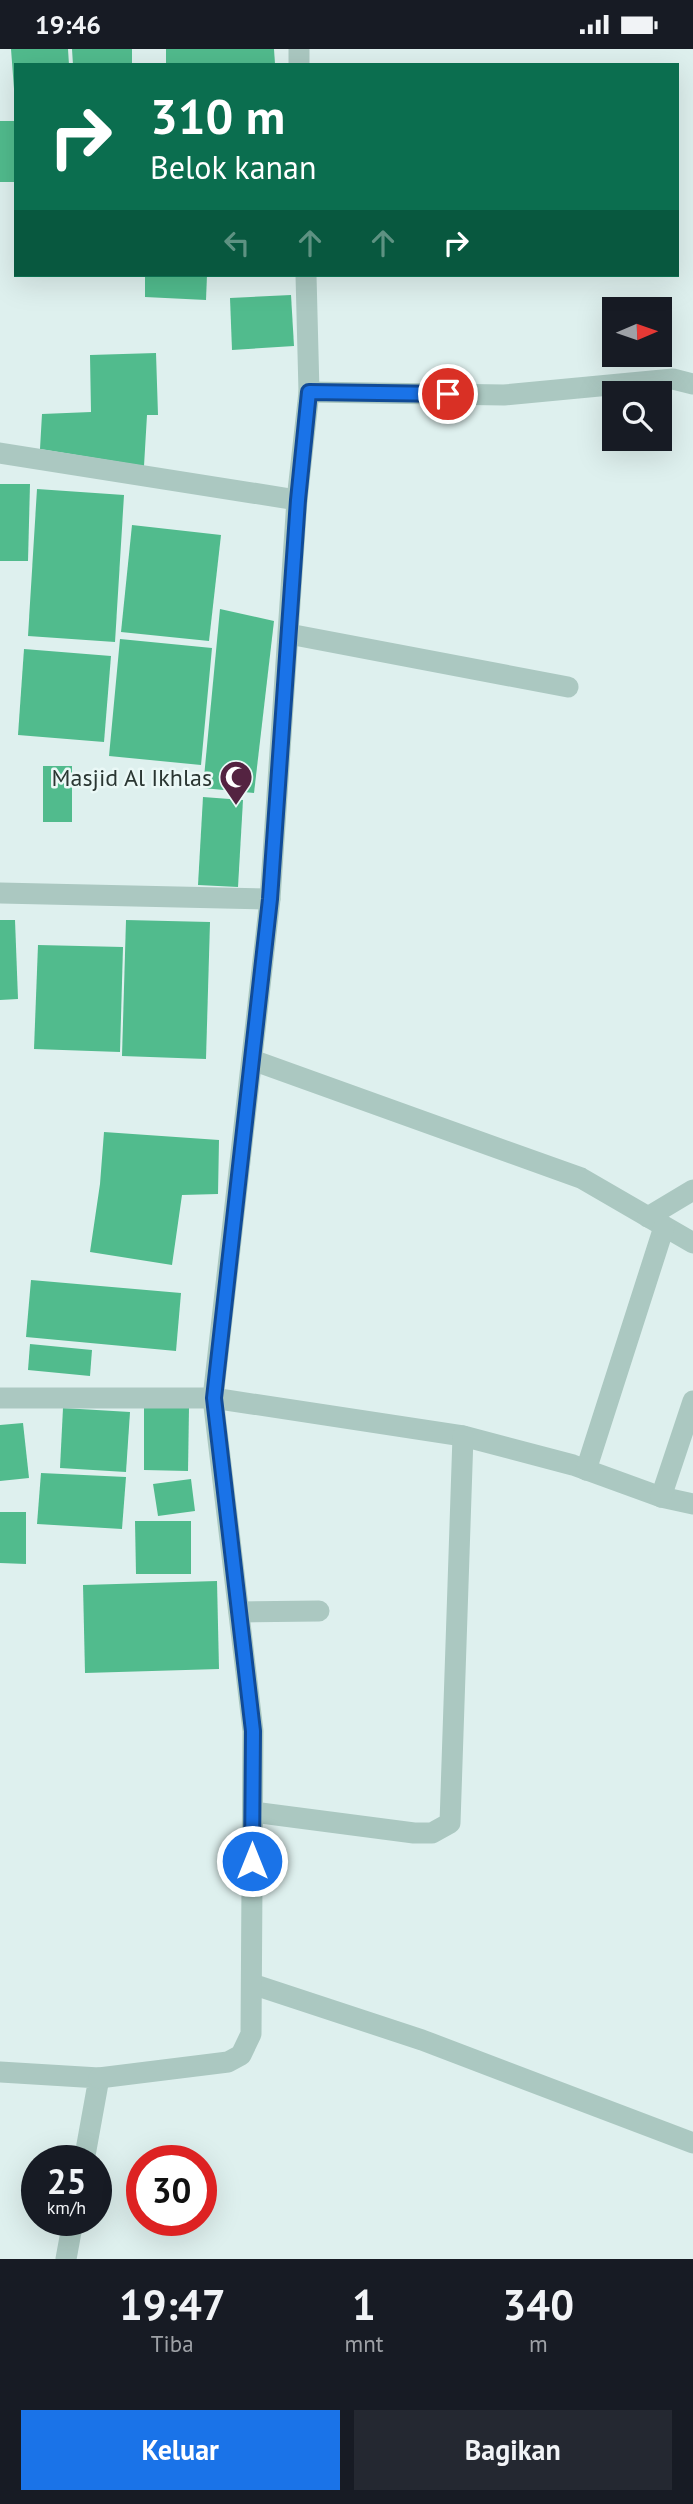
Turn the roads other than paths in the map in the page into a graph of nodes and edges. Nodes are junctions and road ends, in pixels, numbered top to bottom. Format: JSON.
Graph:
{"nodes":[{"id":1,"x":306,"y":277,"type":"edge"},
{"id":2,"x":693,"y":384,"type":"edge"},
{"id":3,"x":309,"y":392,"type":"junction"},
{"id":4,"x":0,"y":453,"type":"edge"},
{"id":5,"x":298,"y":500,"type":"junction"},
{"id":6,"x":289,"y":634,"type":"junction"},
{"id":7,"x":569,"y":687,"type":"dead end"},
{"id":8,"x":0,"y":893,"type":"edge"},
{"id":9,"x":270,"y":899,"type":"junction"},
{"id":10,"x":252,"y":1060,"type":"junction"},
{"id":11,"x":693,"y":1190,"type":"edge"},
{"id":12,"x":656,"y":1222,"type":"junction"},
{"id":13,"x":693,"y":1243,"type":"edge"},
{"id":14,"x":0,"y":1398,"type":"edge"},
{"id":15,"x":214,"y":1398,"type":"junction"},
{"id":16,"x":693,"y":1401,"type":"edge"},
{"id":17,"x":463,"y":1436,"type":"junction"},
{"id":18,"x":586,"y":1470,"type":"junction"},
{"id":19,"x":661,"y":1497,"type":"junction"},
{"id":20,"x":693,"y":1504,"type":"edge"},
{"id":21,"x":320,"y":1611,"type":"dead end"},
{"id":22,"x":239,"y":1612,"type":"junction"},
{"id":23,"x":253,"y":1812,"type":"junction"},
{"id":24,"x":252,"y":1984,"type":"junction"},
{"id":25,"x":0,"y":2072,"type":"edge"},
{"id":26,"x":99,"y":2078,"type":"junction"},
{"id":27,"x":693,"y":2143,"type":"edge"},
{"id":28,"x":87,"y":2145,"type":"edge"},
{"id":29,"x":70,"y":2236,"type":"edge"},
{"id":30,"x":66,"y":2259,"type":"edge"}],
"edges":[{"from":1,"to":3,"type":"street"},
{"from":2,"to":3,"type":"street"},
{"from":3,"to":5,"type":"street"},
{"from":4,"to":5,"type":"street"},
{"from":5,"to":6,"type":"street"},
{"from":6,"to":7,"type":"street"},
{"from":6,"to":9,"type":"street"},
{"from":8,"to":9,"type":"street"},
{"from":9,"to":10,"type":"street"},
{"from":10,"to":12,"type":"street"},
{"from":10,"to":15,"type":"street"},
{"from":11,"to":12,"type":"street"},
{"from":12,"to":13,"type":"street"},
{"from":12,"to":18,"type":"street"},
{"from":14,"to":15,"type":"street"},
{"from":15,"to":17,"type":"street"},
{"from":15,"to":22,"type":"street"},
{"from":16,"to":19,"type":"street"},
{"from":17,"to":18,"type":"street"},
{"from":17,"to":23,"type":"street"},
{"from":18,"to":19,"type":"street"},
{"from":19,"to":20,"type":"street"},
{"from":21,"to":22,"type":"street"},
{"from":22,"to":23,"type":"street"},
{"from":23,"to":24,"type":"street"},
{"from":24,"to":26,"type":"street"},
{"from":24,"to":27,"type":"street"},
{"from":25,"to":26,"type":"street"},
{"from":26,"to":28,"type":"street"},
{"from":29,"to":30,"type":"street"}]}
